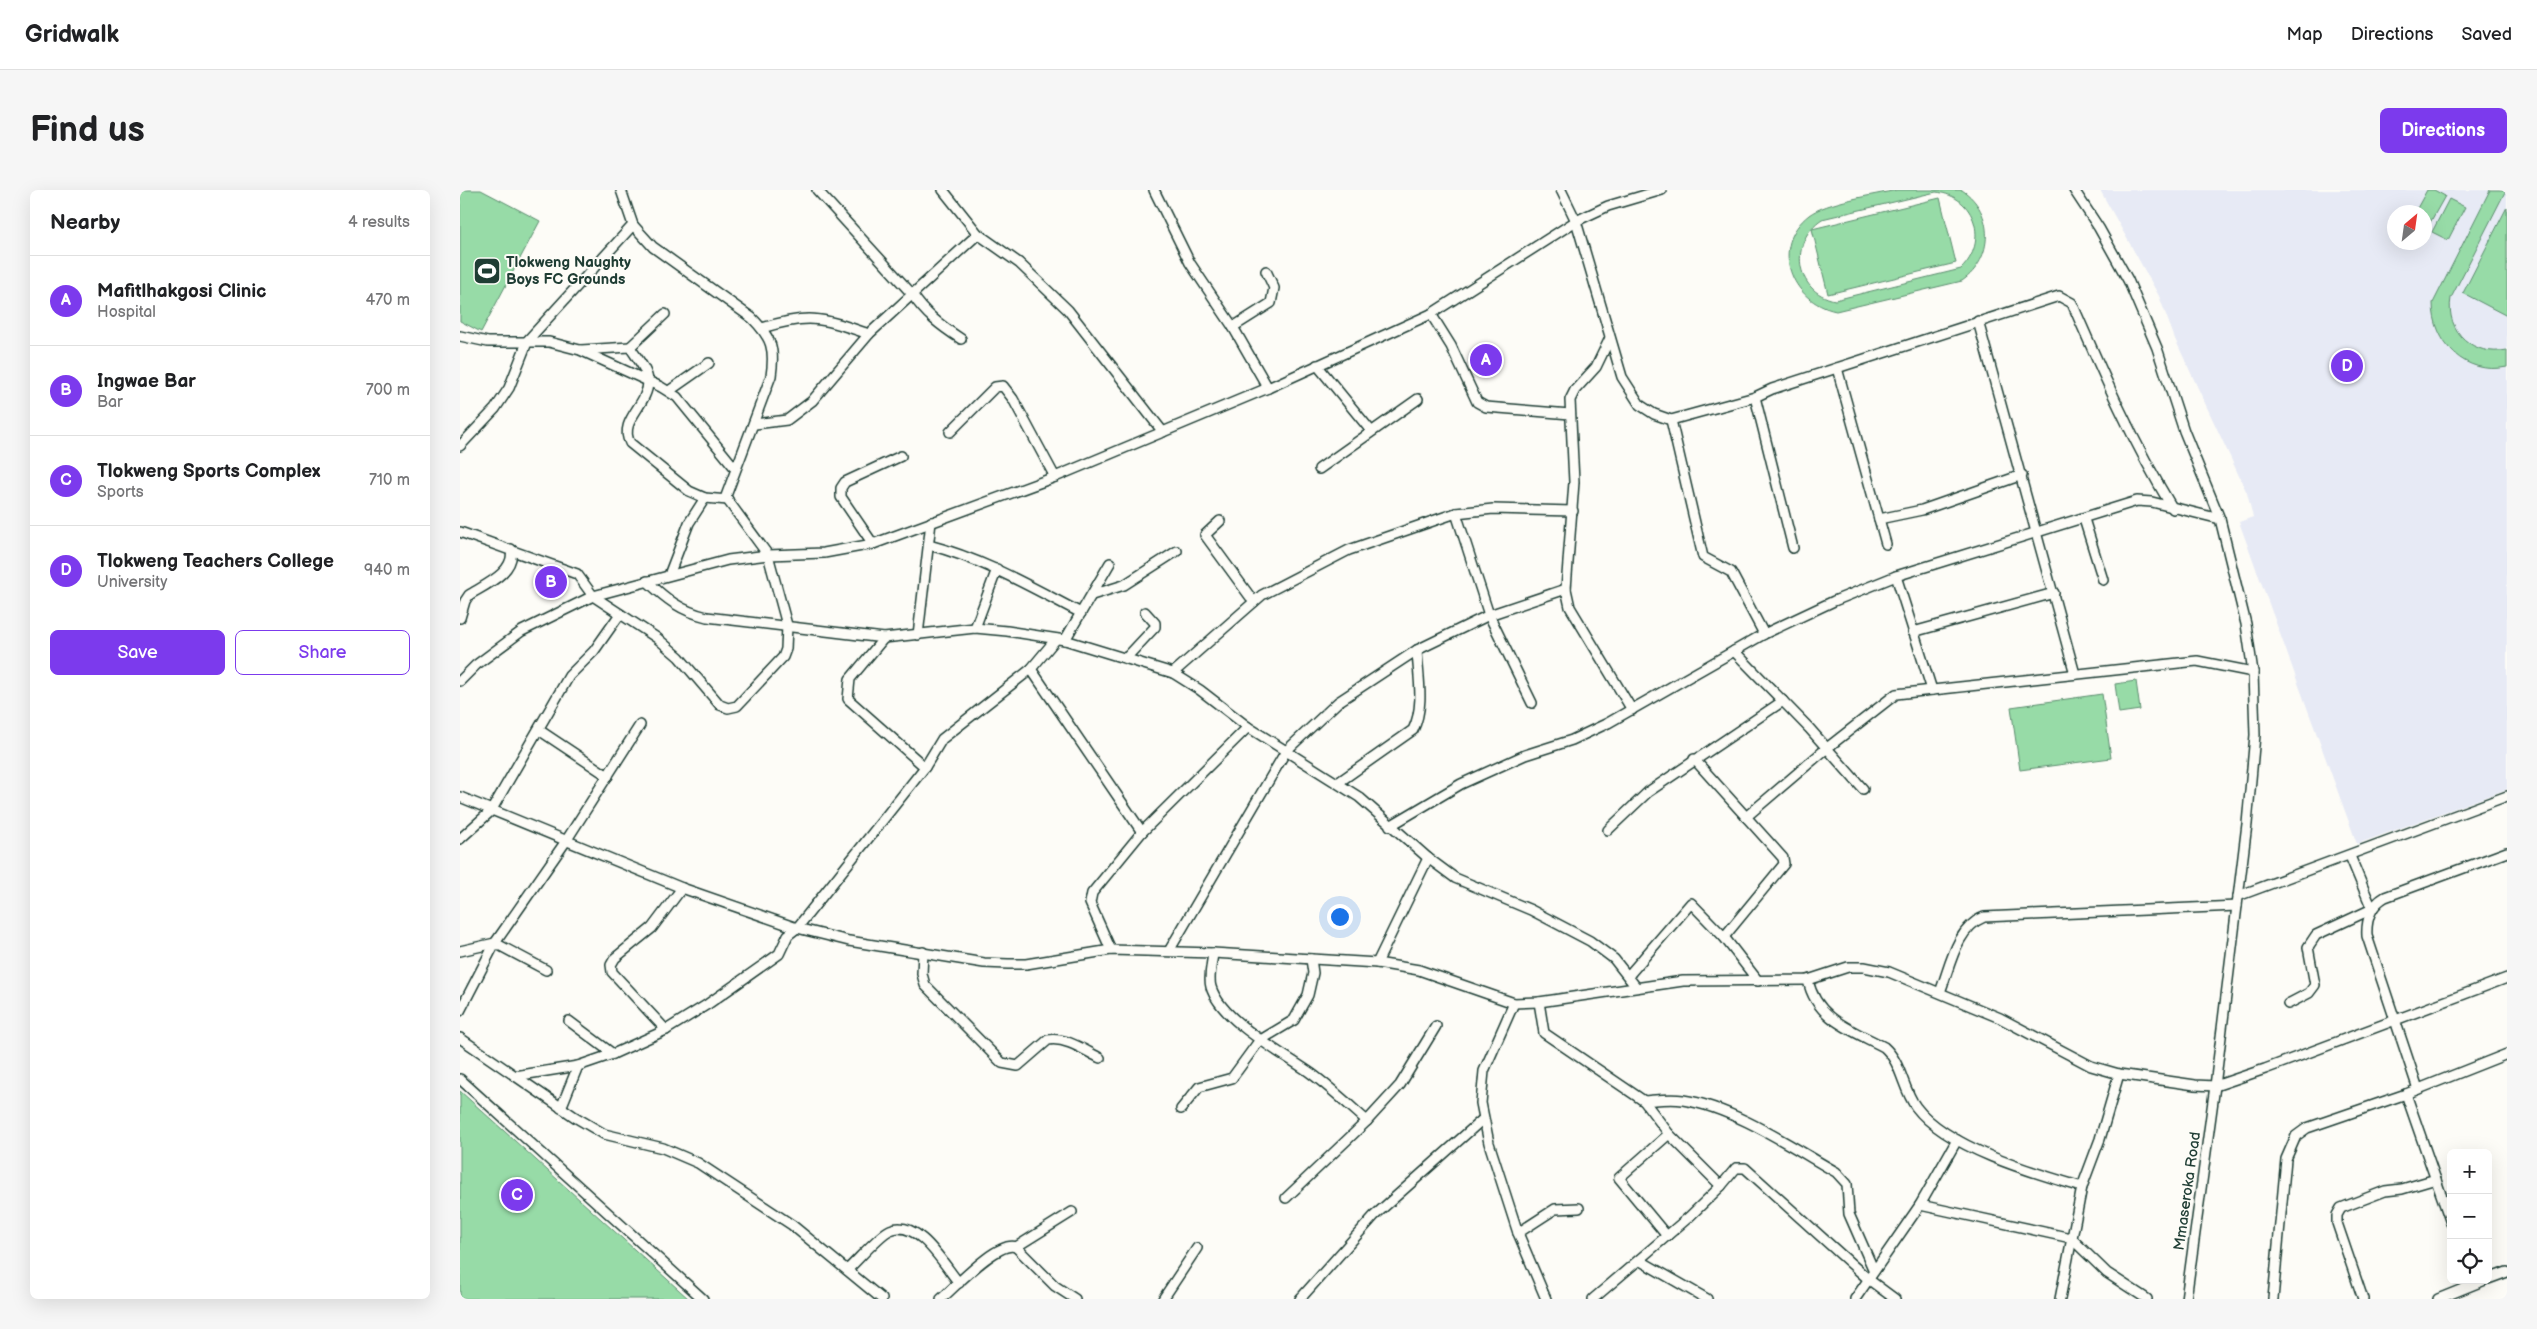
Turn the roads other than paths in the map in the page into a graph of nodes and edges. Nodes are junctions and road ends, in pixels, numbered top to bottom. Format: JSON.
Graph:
{"nodes":[{"id":1,"x":621,"y":190,"type":"edge"},
{"id":2,"x":817,"y":190,"type":"edge"},
{"id":3,"x":943,"y":190,"type":"edge"},
{"id":4,"x":1154,"y":190,"type":"edge"},
{"id":5,"x":1561,"y":190,"type":"edge"},
{"id":6,"x":1662,"y":190,"type":"edge"},
{"id":7,"x":2074,"y":190,"type":"edge"},
{"id":8,"x":1576,"y":221,"type":"junction"},
{"id":9,"x":633,"y":225,"type":"junction"},
{"id":10,"x":978,"y":234,"type":"junction"},
{"id":11,"x":1266,"y":271,"type":"dead end"},
{"id":12,"x":912,"y":294,"type":"junction"},
{"id":13,"x":665,"y":314,"type":"dead end"},
{"id":14,"x":1431,"y":314,"type":"junction"},
{"id":15,"x":1978,"y":321,"type":"junction"},
{"id":16,"x":1232,"y":327,"type":"junction"},
{"id":17,"x":762,"y":328,"type":"junction"},
{"id":18,"x":868,"y":334,"type":"junction"},
{"id":19,"x":460,"y":336,"type":"edge"},
{"id":20,"x":1610,"y":338,"type":"junction"},
{"id":21,"x":961,"y":339,"type":"dead end"},
{"id":22,"x":528,"y":340,"type":"junction"},
{"id":23,"x":630,"y":347,"type":"junction"},
{"id":24,"x":608,"y":348,"type":"junction"},
{"id":25,"x":580,"y":350,"type":"junction"},
{"id":26,"x":607,"y":363,"type":"junction"},
{"id":27,"x":709,"y":363,"type":"dead end"},
{"id":28,"x":1317,"y":366,"type":"junction"},
{"id":29,"x":1837,"y":368,"type":"junction"},
{"id":30,"x":648,"y":381,"type":"junction"},
{"id":31,"x":1268,"y":388,"type":"junction"},
{"id":32,"x":669,"y":391,"type":"junction"},
{"id":33,"x":1755,"y":397,"type":"junction"},
{"id":34,"x":1418,"y":398,"type":"dead end"},
{"id":35,"x":1570,"y":414,"type":"junction"},
{"id":36,"x":1671,"y":420,"type":"junction"},
{"id":37,"x":755,"y":424,"type":"junction"},
{"id":38,"x":1371,"y":431,"type":"junction"},
{"id":39,"x":950,"y":432,"type":"dead end"},
{"id":40,"x":1163,"y":432,"type":"junction"},
{"id":41,"x":460,"y":446,"type":"edge"},
{"id":42,"x":902,"y":456,"type":"dead end"},
{"id":43,"x":736,"y":468,"type":"junction"},
{"id":44,"x":1319,"y":469,"type":"dead end"},
{"id":45,"x":2022,"y":475,"type":"junction"},
{"id":46,"x":1055,"y":477,"type":"junction"},
{"id":47,"x":705,"y":498,"type":"junction"},
{"id":48,"x":728,"y":500,"type":"junction"},
{"id":49,"x":2173,"y":509,"type":"junction"},
{"id":50,"x":1573,"y":511,"type":"junction"},
{"id":51,"x":1456,"y":513,"type":"junction"},
{"id":52,"x":1879,"y":519,"type":"junction"},
{"id":53,"x":2084,"y":519,"type":"junction"},
{"id":54,"x":2220,"y":519,"type":"junction"},
{"id":55,"x":1220,"y":521,"type":"dead end"},
{"id":56,"x":931,"y":522,"type":"junction"},
{"id":57,"x":460,"y":532,"type":"edge"},
{"id":58,"x":2038,"y":533,"type":"junction"},
{"id":59,"x":873,"y":544,"type":"junction"},
{"id":60,"x":1886,"y":544,"type":"dead end"},
{"id":61,"x":929,"y":545,"type":"junction"},
{"id":62,"x":1792,"y":548,"type":"dead end"},
{"id":63,"x":1177,"y":551,"type":"dead end"},
{"id":64,"x":768,"y":555,"type":"junction"},
{"id":65,"x":512,"y":556,"type":"junction"},
{"id":66,"x":1110,"y":563,"type":"dead end"},
{"id":67,"x":997,"y":569,"type":"junction"},
{"id":68,"x":669,"y":575,"type":"junction"},
{"id":69,"x":1896,"y":576,"type":"junction"},
{"id":70,"x":2103,"y":580,"type":"dead end"},
{"id":71,"x":646,"y":581,"type":"junction"},
{"id":72,"x":1566,"y":589,"type":"junction"},
{"id":73,"x":2054,"y":594,"type":"junction"},
{"id":74,"x":1092,"y":595,"type":"junction"},
{"id":75,"x":593,"y":596,"type":"junction"},
{"id":76,"x":1254,"y":602,"type":"junction"},
{"id":77,"x":1145,"y":612,"type":"dead end"},
{"id":78,"x":1081,"y":613,"type":"junction"},
{"id":79,"x":620,"y":614,"type":"junction"},
{"id":80,"x":1489,"y":615,"type":"junction"},
{"id":81,"x":460,"y":618,"type":"edge"},
{"id":82,"x":787,"y":625,"type":"junction"},
{"id":83,"x":975,"y":628,"type":"junction"},
{"id":84,"x":1913,"y":632,"type":"junction"},
{"id":85,"x":1764,"y":634,"type":"junction"},
{"id":86,"x":918,"y":635,"type":"junction"},
{"id":87,"x":884,"y":638,"type":"junction"},
{"id":88,"x":1061,"y":639,"type":"junction"},
{"id":89,"x":1417,"y":650,"type":"junction"},
{"id":90,"x":1734,"y":651,"type":"junction"},
{"id":91,"x":1126,"y":658,"type":"junction"},
{"id":92,"x":1031,"y":669,"type":"junction"},
{"id":93,"x":2253,"y":672,"type":"junction"},
{"id":94,"x":1173,"y":673,"type":"junction"},
{"id":95,"x":2076,"y":674,"type":"junction"},
{"id":96,"x":460,"y":681,"type":"edge"},
{"id":97,"x":1932,"y":690,"type":"junction"},
{"id":98,"x":1783,"y":701,"type":"junction"},
{"id":99,"x":1532,"y":703,"type":"dead end"},
{"id":100,"x":1632,"y":710,"type":"junction"},
{"id":101,"x":640,"y":725,"type":"dead end"},
{"id":102,"x":1248,"y":727,"type":"junction"},
{"id":103,"x":539,"y":730,"type":"junction"},
{"id":104,"x":1827,"y":748,"type":"junction"},
{"id":105,"x":1286,"y":751,"type":"junction"},
{"id":106,"x":1694,"y":759,"type":"junction"},
{"id":107,"x":925,"y":767,"type":"junction"},
{"id":108,"x":608,"y":776,"type":"junction"},
{"id":109,"x":1339,"y":782,"type":"junction"},
{"id":110,"x":1864,"y":788,"type":"dead end"},
{"id":111,"x":2507,"y":796,"type":"edge"},
{"id":112,"x":460,"y":797,"type":"edge"},
{"id":113,"x":491,"y":811,"type":"junction"},
{"id":114,"x":1746,"y":818,"type":"junction"},
{"id":115,"x":1390,"y":826,"type":"junction"},
{"id":116,"x":1608,"y":830,"type":"dead end"},
{"id":117,"x":1142,"y":832,"type":"junction"},
{"id":118,"x":460,"y":839,"type":"edge"},
{"id":119,"x":566,"y":841,"type":"junction"},
{"id":120,"x":2507,"y":852,"type":"edge"},
{"id":121,"x":2350,"y":856,"type":"junction"},
{"id":122,"x":1428,"y":858,"type":"junction"},
{"id":123,"x":682,"y":888,"type":"junction"},
{"id":124,"x":2238,"y":896,"type":"junction"},
{"id":125,"x":2236,"y":906,"type":"junction"},
{"id":126,"x":2372,"y":909,"type":"junction"},
{"id":127,"x":797,"y":928,"type":"junction"},
{"id":128,"x":1724,"y":937,"type":"junction"},
{"id":129,"x":495,"y":943,"type":"junction"},
{"id":130,"x":1111,"y":950,"type":"junction"},
{"id":131,"x":460,"y":951,"type":"edge"},
{"id":132,"x":1169,"y":951,"type":"junction"},
{"id":133,"x":1213,"y":953,"type":"junction"},
{"id":134,"x":923,"y":959,"type":"junction"},
{"id":135,"x":1311,"y":959,"type":"junction"},
{"id":136,"x":1377,"y":963,"type":"junction"},
{"id":137,"x":546,"y":970,"type":"dead end"},
{"id":138,"x":1628,"y":976,"type":"junction"},
{"id":139,"x":2507,"y":978,"type":"edge"},
{"id":140,"x":1808,"y":980,"type":"junction"},
{"id":141,"x":1758,"y":982,"type":"junction"},
{"id":142,"x":1636,"y":987,"type":"junction"},
{"id":143,"x":1940,"y":992,"type":"junction"},
{"id":144,"x":1539,"y":1002,"type":"junction"},
{"id":145,"x":1514,"y":1003,"type":"junction"},
{"id":146,"x":2288,"y":1004,"type":"dead end"},
{"id":147,"x":460,"y":1011,"type":"edge"},
{"id":148,"x":2393,"y":1020,"type":"junction"},
{"id":149,"x":569,"y":1021,"type":"dead end"},
{"id":150,"x":1436,"y":1026,"type":"dead end"},
{"id":151,"x":666,"y":1030,"type":"junction"},
{"id":152,"x":460,"y":1038,"type":"edge"},
{"id":153,"x":1259,"y":1041,"type":"junction"},
{"id":154,"x":613,"y":1054,"type":"junction"},
{"id":155,"x":2507,"y":1054,"type":"edge"},
{"id":156,"x":1100,"y":1058,"type":"dead end"},
{"id":157,"x":578,"y":1066,"type":"junction"},
{"id":158,"x":2119,"y":1074,"type":"junction"},
{"id":159,"x":515,"y":1076,"type":"junction"},
{"id":160,"x":460,"y":1079,"type":"edge"},
{"id":161,"x":2215,"y":1086,"type":"junction"},
{"id":162,"x":2418,"y":1088,"type":"junction"},
{"id":163,"x":2406,"y":1094,"type":"junction"},
{"id":164,"x":1644,"y":1101,"type":"junction"},
{"id":165,"x":561,"y":1108,"type":"junction"},
{"id":166,"x":1180,"y":1109,"type":"dead end"},
{"id":167,"x":1483,"y":1119,"type":"junction"},
{"id":168,"x":1367,"y":1121,"type":"junction"},
{"id":169,"x":1670,"y":1134,"type":"junction"},
{"id":170,"x":1957,"y":1140,"type":"junction"},
{"id":171,"x":2436,"y":1179,"type":"junction"},
{"id":172,"x":1720,"y":1186,"type":"junction"},
{"id":173,"x":2082,"y":1187,"type":"junction"},
{"id":174,"x":1286,"y":1198,"type":"dead end"},
{"id":175,"x":1920,"y":1205,"type":"junction"},
{"id":176,"x":1579,"y":1208,"type":"dead end"},
{"id":177,"x":2447,"y":1211,"type":"edge"},
{"id":178,"x":1072,"y":1212,"type":"dead end"},
{"id":179,"x":1518,"y":1233,"type":"junction"},
{"id":180,"x":1667,"y":1236,"type":"junction"},
{"id":181,"x":2071,"y":1238,"type":"junction"},
{"id":182,"x":1016,"y":1247,"type":"junction"},
{"id":183,"x":1197,"y":1248,"type":"dead end"},
{"id":184,"x":1639,"y":1260,"type":"junction"},
{"id":185,"x":847,"y":1270,"type":"junction"},
{"id":186,"x":2507,"y":1272,"type":"edge"},
{"id":187,"x":1871,"y":1275,"type":"junction"},
{"id":188,"x":2492,"y":1278,"type":"edge"},
{"id":189,"x":959,"y":1283,"type":"junction"},
{"id":190,"x":2469,"y":1284,"type":"edge"},
{"id":191,"x":703,"y":1299,"type":"edge"},
{"id":192,"x":882,"y":1299,"type":"edge"},
{"id":193,"x":941,"y":1299,"type":"edge"},
{"id":194,"x":1075,"y":1299,"type":"edge"},
{"id":195,"x":1163,"y":1299,"type":"edge"},
{"id":196,"x":1300,"y":1299,"type":"edge"},
{"id":197,"x":1546,"y":1299,"type":"edge"},
{"id":198,"x":1593,"y":1299,"type":"edge"},
{"id":199,"x":1707,"y":1299,"type":"edge"},
{"id":200,"x":1855,"y":1299,"type":"edge"},
{"id":201,"x":1895,"y":1299,"type":"edge"},
{"id":202,"x":2060,"y":1299,"type":"edge"},
{"id":203,"x":2147,"y":1299,"type":"edge"},
{"id":204,"x":2186,"y":1299,"type":"edge"},
{"id":205,"x":2273,"y":1299,"type":"edge"},
{"id":206,"x":2363,"y":1299,"type":"edge"},
{"id":207,"x":2438,"y":1299,"type":"edge"}],
"edges":[{"from":1,"to":9,"type":"street"},
{"from":2,"to":12,"type":"street"},
{"from":3,"to":10,"type":"street"},
{"from":4,"to":16,"type":"street"},
{"from":5,"to":8,"type":"street"},
{"from":6,"to":8,"type":"street"},
{"from":7,"to":54,"type":"street","name":"Mmaseroka Road"},
{"from":8,"to":14,"type":"street"},
{"from":8,"to":20,"type":"street"},
{"from":9,"to":17,"type":"street"},
{"from":9,"to":22,"type":"street"},
{"from":10,"to":12,"type":"street"},
{"from":10,"to":40,"type":"street"},
{"from":11,"to":16,"type":"street"},
{"from":12,"to":18,"type":"street"},
{"from":12,"to":21,"type":"street"},
{"from":13,"to":23,"type":"street"},
{"from":14,"to":28,"type":"street"},
{"from":14,"to":35,"type":"street"},
{"from":15,"to":29,"type":"street"},
{"from":15,"to":45,"type":"street"},
{"from":15,"to":49,"type":"street"},
{"from":16,"to":31,"type":"street"},
{"from":17,"to":18,"type":"street"},
{"from":17,"to":37,"type":"street"},
{"from":18,"to":37,"type":"street"},
{"from":19,"to":22,"type":"street"},
{"from":20,"to":35,"type":"street"},
{"from":20,"to":36,"type":"street"},
{"from":22,"to":25,"type":"street"},
{"from":22,"to":41,"type":"street"},
{"from":23,"to":24,"type":"street"},
{"from":23,"to":30,"type":"street"},
{"from":24,"to":25,"type":"street"},
{"from":24,"to":26,"type":"street"},
{"from":25,"to":26,"type":"street"},
{"from":26,"to":30,"type":"street"},
{"from":27,"to":32,"type":"street"},
{"from":28,"to":31,"type":"street"},
{"from":28,"to":38,"type":"street"},
{"from":29,"to":33,"type":"street"},
{"from":29,"to":52,"type":"street"},
{"from":30,"to":32,"type":"street"},
{"from":30,"to":47,"type":"street"},
{"from":31,"to":40,"type":"street"},
{"from":32,"to":43,"type":"street"},
{"from":33,"to":36,"type":"street"},
{"from":33,"to":62,"type":"street"},
{"from":34,"to":38,"type":"street"},
{"from":35,"to":50,"type":"street"},
{"from":36,"to":85,"type":"street"},
{"from":37,"to":43,"type":"street"},
{"from":38,"to":44,"type":"street"},
{"from":39,"to":46,"type":"street"},
{"from":40,"to":46,"type":"street"},
{"from":42,"to":59,"type":"street"},
{"from":43,"to":48,"type":"street"},
{"from":45,"to":52,"type":"street"},
{"from":45,"to":58,"type":"street"},
{"from":46,"to":56,"type":"street"},
{"from":47,"to":48,"type":"street"},
{"from":47,"to":68,"type":"street"},
{"from":48,"to":64,"type":"street"},
{"from":49,"to":53,"type":"street"},
{"from":49,"to":54,"type":"street"},
{"from":50,"to":51,"type":"street"},
{"from":50,"to":72,"type":"street"},
{"from":51,"to":76,"type":"street"},
{"from":51,"to":80,"type":"street"},
{"from":52,"to":60,"type":"street"},
{"from":53,"to":58,"type":"street"},
{"from":53,"to":70,"type":"street"},
{"from":54,"to":93,"type":"street","name":"Mmaseroka Road"},
{"from":55,"to":76,"type":"street"},
{"from":56,"to":59,"type":"street"},
{"from":56,"to":61,"type":"street"},
{"from":57,"to":65,"type":"street"},
{"from":58,"to":69,"type":"street"},
{"from":58,"to":73,"type":"street"},
{"from":59,"to":64,"type":"street"},
{"from":61,"to":67,"type":"street"},
{"from":61,"to":86,"type":"street"},
{"from":63,"to":74,"type":"street"},
{"from":64,"to":68,"type":"street"},
{"from":64,"to":82,"type":"street"},
{"from":65,"to":75,"type":"street"},
{"from":65,"to":81,"type":"street"},
{"from":66,"to":74,"type":"street"},
{"from":67,"to":78,"type":"street"},
{"from":67,"to":83,"type":"street"},
{"from":68,"to":71,"type":"street"},
{"from":69,"to":84,"type":"street"},
{"from":69,"to":85,"type":"street"},
{"from":71,"to":75,"type":"street"},
{"from":71,"to":82,"type":"street"},
{"from":72,"to":80,"type":"street"},
{"from":72,"to":100,"type":"street"},
{"from":73,"to":84,"type":"street"},
{"from":73,"to":95,"type":"street"},
{"from":74,"to":78,"type":"street"},
{"from":75,"to":79,"type":"street"},
{"from":75,"to":96,"type":"street"},
{"from":76,"to":94,"type":"street"},
{"from":77,"to":91,"type":"street"},
{"from":78,"to":88,"type":"street"},
{"from":79,"to":82,"type":"street"},
{"from":79,"to":103,"type":"street"},
{"from":80,"to":89,"type":"street"},
{"from":80,"to":99,"type":"street"},
{"from":82,"to":87,"type":"street"},
{"from":83,"to":86,"type":"street"},
{"from":83,"to":88,"type":"street"},
{"from":84,"to":97,"type":"street"},
{"from":85,"to":90,"type":"street"},
{"from":86,"to":87,"type":"street"},
{"from":87,"to":107,"type":"street"},
{"from":88,"to":91,"type":"street"},
{"from":88,"to":92,"type":"street"},
{"from":89,"to":105,"type":"street"},
{"from":89,"to":109,"type":"street"},
{"from":90,"to":98,"type":"street"},
{"from":90,"to":100,"type":"street"},
{"from":91,"to":94,"type":"street"},
{"from":92,"to":107,"type":"street"},
{"from":92,"to":117,"type":"street"},
{"from":93,"to":95,"type":"street"},
{"from":93,"to":124,"type":"street","name":"Mmaseroka Road"},
{"from":94,"to":102,"type":"street"},
{"from":95,"to":97,"type":"street"},
{"from":97,"to":104,"type":"street"},
{"from":98,"to":104,"type":"street"},
{"from":98,"to":106,"type":"street"},
{"from":100,"to":115,"type":"street"},
{"from":101,"to":108,"type":"street"},
{"from":102,"to":105,"type":"street"},
{"from":102,"to":117,"type":"street"},
{"from":103,"to":108,"type":"street"},
{"from":103,"to":113,"type":"street"},
{"from":104,"to":110,"type":"street"},
{"from":104,"to":114,"type":"street"},
{"from":105,"to":109,"type":"street"},
{"from":105,"to":132,"type":"street"},
{"from":106,"to":114,"type":"street"},
{"from":106,"to":116,"type":"street"},
{"from":107,"to":127,"type":"street"},
{"from":108,"to":119,"type":"street"},
{"from":109,"to":115,"type":"street"},
{"from":111,"to":121,"type":"street"},
{"from":112,"to":113,"type":"street"},
{"from":113,"to":118,"type":"street"},
{"from":113,"to":119,"type":"street"},
{"from":114,"to":128,"type":"street"},
{"from":115,"to":122,"type":"street"},
{"from":117,"to":130,"type":"street"},
{"from":119,"to":123,"type":"street"},
{"from":119,"to":129,"type":"street"},
{"from":120,"to":126,"type":"street"},
{"from":121,"to":124,"type":"street"},
{"from":121,"to":126,"type":"street"},
{"from":122,"to":136,"type":"street"},
{"from":122,"to":138,"type":"street"},
{"from":123,"to":127,"type":"street"},
{"from":123,"to":151,"type":"street"},
{"from":124,"to":125,"type":"street","name":"Mmaseroka Road"},
{"from":125,"to":143,"type":"street"},
{"from":125,"to":161,"type":"street","name":"Mmaseroka Road"},
{"from":126,"to":146,"type":"street"},
{"from":126,"to":148,"type":"street"},
{"from":127,"to":134,"type":"street"},
{"from":127,"to":151,"type":"street"},
{"from":128,"to":138,"type":"street"},
{"from":128,"to":141,"type":"street"},
{"from":129,"to":131,"type":"street"},
{"from":129,"to":137,"type":"street"},
{"from":129,"to":147,"type":"street"},
{"from":130,"to":132,"type":"street"},
{"from":130,"to":134,"type":"street"},
{"from":132,"to":133,"type":"street"},
{"from":133,"to":135,"type":"street"},
{"from":133,"to":153,"type":"street"},
{"from":134,"to":156,"type":"street"},
{"from":135,"to":136,"type":"street"},
{"from":135,"to":153,"type":"street"},
{"from":136,"to":145,"type":"street"},
{"from":138,"to":142,"type":"street"},
{"from":139,"to":148,"type":"street"},
{"from":140,"to":141,"type":"street"},
{"from":140,"to":143,"type":"street"},
{"from":140,"to":170,"type":"street"},
{"from":141,"to":142,"type":"street"},
{"from":142,"to":144,"type":"street"},
{"from":143,"to":158,"type":"street"},
{"from":144,"to":145,"type":"street"},
{"from":144,"to":164,"type":"street"},
{"from":145,"to":167,"type":"street"},
{"from":148,"to":161,"type":"street"},
{"from":148,"to":162,"type":"street"},
{"from":149,"to":154,"type":"street"},
{"from":150,"to":168,"type":"street"},
{"from":151,"to":154,"type":"street"},
{"from":152,"to":159,"type":"street"},
{"from":153,"to":166,"type":"street"},
{"from":153,"to":168,"type":"street"},
{"from":154,"to":157,"type":"street"},
{"from":155,"to":162,"type":"street"},
{"from":157,"to":159,"type":"street"},
{"from":157,"to":165,"type":"street"},
{"from":158,"to":161,"type":"street"},
{"from":158,"to":173,"type":"street"},
{"from":159,"to":165,"type":"street"},
{"from":160,"to":191,"type":"street"},
{"from":161,"to":204,"type":"street","name":"Mmaseroka Road"},
{"from":162,"to":163,"type":"street"},
{"from":163,"to":171,"type":"street"},
{"from":163,"to":205,"type":"street"},
{"from":164,"to":169,"type":"street"},
{"from":164,"to":187,"type":"street"},
{"from":165,"to":185,"type":"street"},
{"from":167,"to":179,"type":"street"},
{"from":167,"to":196,"type":"street"},
{"from":168,"to":174,"type":"street"},
{"from":169,"to":172,"type":"street"},
{"from":169,"to":180,"type":"street"},
{"from":170,"to":173,"type":"street"},
{"from":170,"to":175,"type":"street"},
{"from":171,"to":177,"type":"street"},
{"from":171,"to":206,"type":"street"},
{"from":172,"to":180,"type":"street"},
{"from":172,"to":187,"type":"street"},
{"from":173,"to":181,"type":"street"},
{"from":175,"to":181,"type":"street"},
{"from":175,"to":187,"type":"street"},
{"from":176,"to":179,"type":"street"},
{"from":178,"to":182,"type":"street"},
{"from":179,"to":197,"type":"street"},
{"from":180,"to":184,"type":"street"},
{"from":181,"to":202,"type":"street"},
{"from":181,"to":203,"type":"street"},
{"from":182,"to":189,"type":"street"},
{"from":182,"to":194,"type":"street"},
{"from":183,"to":195,"type":"street"},
{"from":184,"to":198,"type":"street"},
{"from":184,"to":199,"type":"street"},
{"from":185,"to":189,"type":"street"},
{"from":185,"to":192,"type":"street"},
{"from":186,"to":188,"type":"street"},
{"from":187,"to":200,"type":"street"},
{"from":187,"to":201,"type":"street"},
{"from":189,"to":193,"type":"street"},
{"from":190,"to":207,"type":"street"}]}
